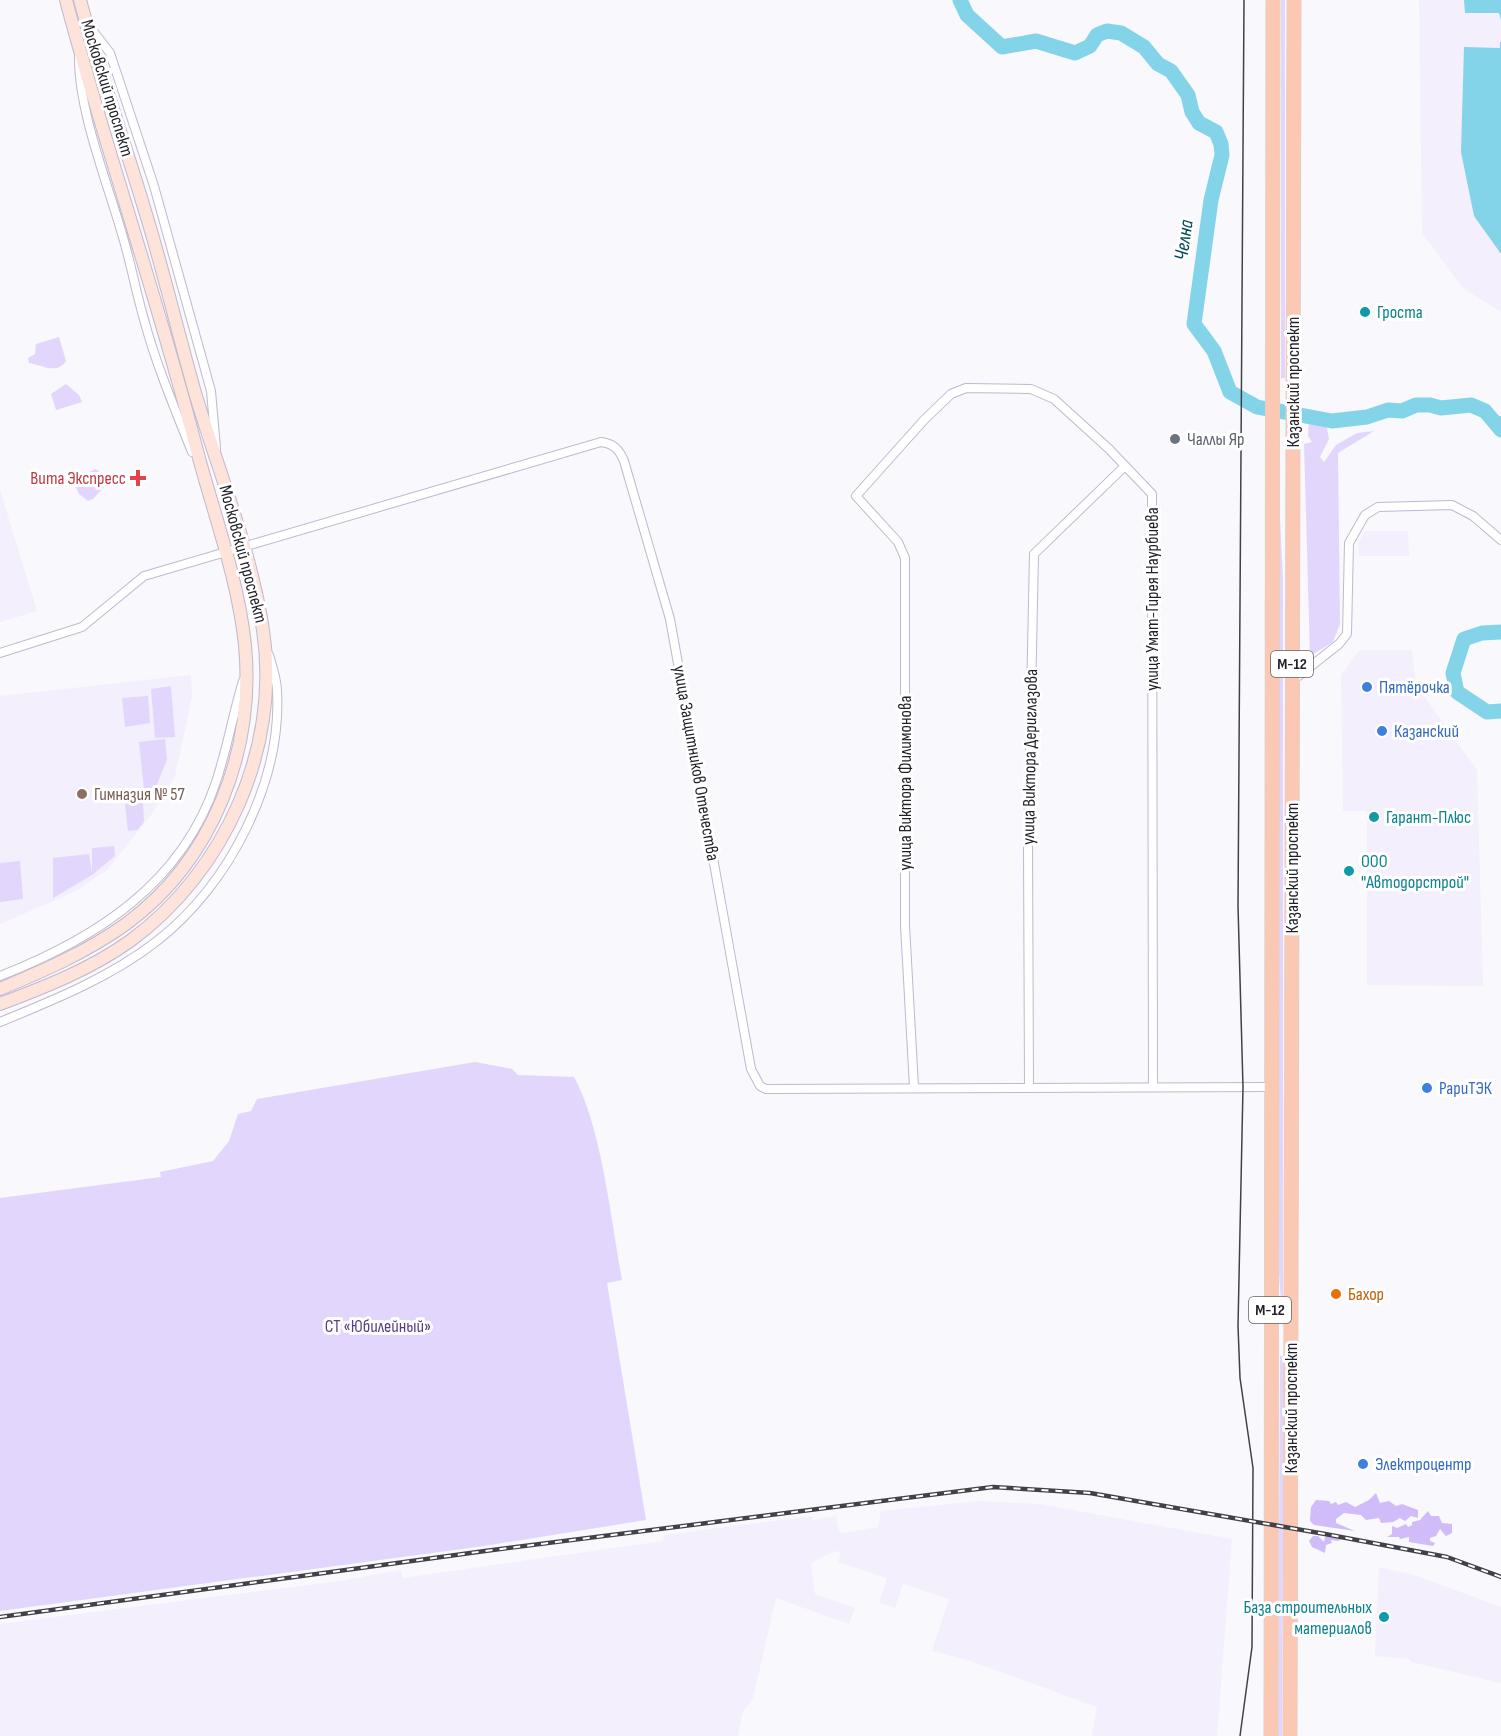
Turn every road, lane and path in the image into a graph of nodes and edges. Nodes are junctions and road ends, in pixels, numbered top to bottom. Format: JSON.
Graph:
{"nodes":[{"id":1,"x":66,"y":0,"type":"edge"},
{"id":2,"x":80,"y":0,"type":"edge"},
{"id":3,"x":1273,"y":0,"type":"edge"},
{"id":4,"x":1294,"y":0,"type":"edge"},
{"id":5,"x":1125,"y":466,"type":"junction"},
{"id":6,"x":856,"y":496,"type":"joint"},
{"id":7,"x":1272,"y":512,"type":"junction"},
{"id":8,"x":1290,"y":513,"type":"junction"},
{"id":9,"x":1501,"y":540,"type":"edge"},
{"id":10,"x":244,"y":546,"type":"junction"},
{"id":11,"x":224,"y":552,"type":"junction"},
{"id":12,"x":264,"y":632,"type":"junction"},
{"id":13,"x":0,"y":653,"type":"edge"},
{"id":14,"x":246,"y":669,"type":"junction"},
{"id":15,"x":1292,"y":681,"type":"junction"},
{"id":16,"x":0,"y":976,"type":"edge"},
{"id":17,"x":0,"y":989,"type":"edge"},
{"id":18,"x":0,"y":1005,"type":"edge"},
{"id":19,"x":0,"y":1022,"type":"edge"},
{"id":20,"x":1029,"y":1086,"type":"junction"},
{"id":21,"x":914,"y":1087,"type":"junction"},
{"id":22,"x":1153,"y":1087,"type":"junction"},
{"id":23,"x":1273,"y":1087,"type":"junction"},
{"id":24,"x":1270,"y":1318,"type":"junction"},
{"id":25,"x":1292,"y":1324,"type":"junction"},
{"id":26,"x":1271,"y":1736,"type":"edge"},
{"id":27,"x":1290,"y":1736,"type":"edge"}],
"edges":[{"from":1,"to":11,"type":"main road","name":"Московский проспект"},
{"from":2,"to":10,"type":"main road","name":"Московский проспект"},
{"from":3,"to":7,"type":"main road","name":"Казанский проспект","number":"М-12"},
{"from":4,"to":8,"type":"main road","name":"Казанский проспект","number":"М-12"},
{"from":5,"to":6,"type":"street","name":"улица Умат-Гирея Наурбиева"},
{"from":5,"to":20,"type":"street","name":"улица Виктора Дериглазова"},
{"from":5,"to":22,"type":"street","name":"улица Умат-Гирея Наурбиева"},
{"from":6,"to":21,"type":"street","name":"улица Виктора Филимонова"},
{"from":7,"to":8,"type":"main road"},
{"from":7,"to":23,"type":"main road","name":"Казанский проспект","number":"М-12"},
{"from":8,"to":15,"type":"main road","name":"Казанский проспект","number":"М-12"},
{"from":9,"to":15,"type":"street"},
{"from":10,"to":11,"type":"street"},
{"from":10,"to":12,"type":"main road","name":"Московский проспект"},
{"from":10,"to":21,"type":"street","name":"улица Защитников Отечества"},
{"from":11,"to":13,"type":"street"},
{"from":11,"to":14,"type":"main road","name":"Московский проспект"},
{"from":12,"to":18,"type":"main road","name":"Московский проспект"},
{"from":12,"to":19,"type":"street"},
{"from":14,"to":16,"type":"street"},
{"from":14,"to":17,"type":"main road","name":"Московский проспект"},
{"from":15,"to":25,"type":"main road","name":"Казанский проспект","number":"М-12"},
{"from":20,"to":21,"type":"street"},
{"from":20,"to":22,"type":"street"},
{"from":22,"to":23,"type":"street"},
{"from":23,"to":24,"type":"main road","name":"Казанский проспект","number":"М-12"},
{"from":24,"to":25,"type":"main road"},
{"from":24,"to":26,"type":"main road","name":"Казанский проспект","number":"М-12"},
{"from":25,"to":27,"type":"main road","name":"Казанский проспект","number":"М-12"}]}
